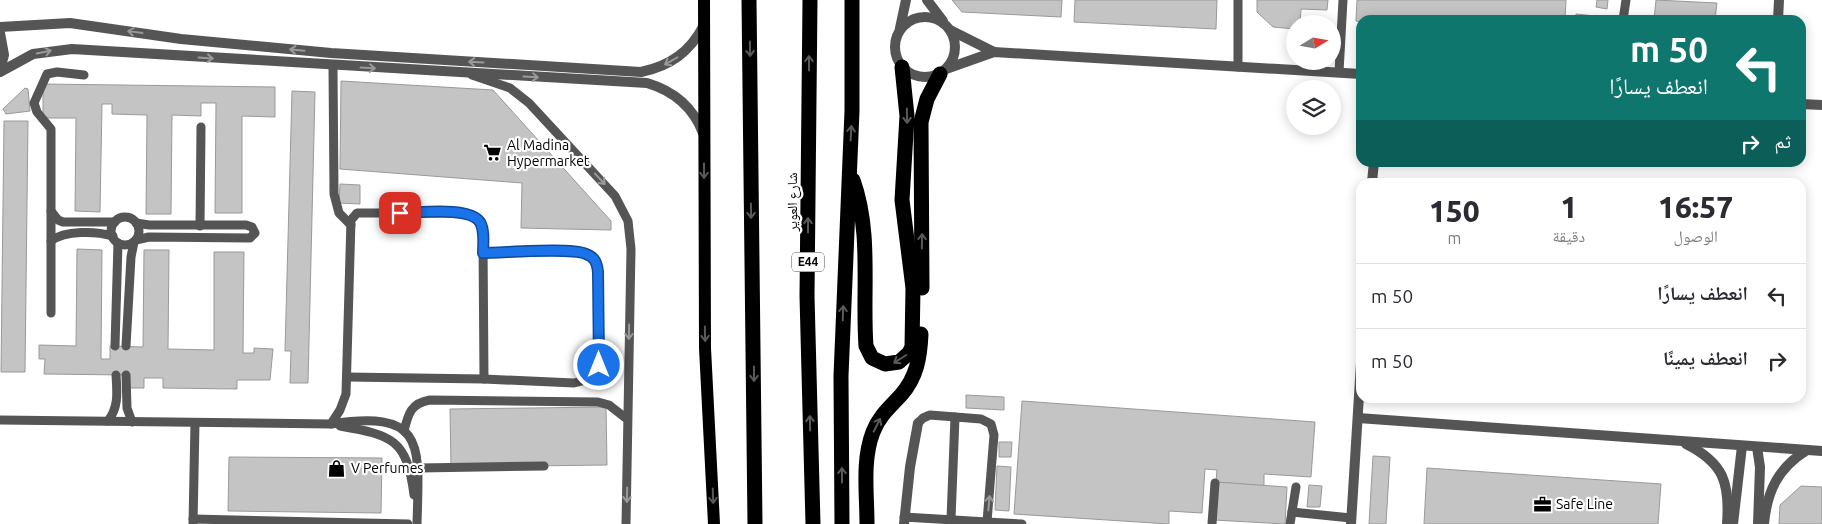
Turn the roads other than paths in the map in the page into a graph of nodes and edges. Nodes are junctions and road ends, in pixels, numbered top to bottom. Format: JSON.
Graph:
{"nodes":[{"id":1,"x":704,"y":0,"type":"edge"},
{"id":2,"x":749,"y":0,"type":"edge"},
{"id":3,"x":810,"y":0,"type":"edge"},
{"id":4,"x":852,"y":0,"type":"edge"},
{"id":5,"x":906,"y":0,"type":"edge"},
{"id":6,"x":927,"y":0,"type":"edge"},
{"id":7,"x":1238,"y":0,"type":"edge"},
{"id":8,"x":1343,"y":0,"type":"edge"},
{"id":9,"x":1779,"y":0,"type":"edge"},
{"id":10,"x":1625,"y":1,"type":"edge"},
{"id":11,"x":1623,"y":15,"type":"edge"},
{"id":12,"x":1778,"y":15,"type":"edge"},
{"id":13,"x":704,"y":26,"type":"junction"},
{"id":14,"x":948,"y":27,"type":"junction"},
{"id":15,"x":0,"y":28,"type":"edge"},
{"id":16,"x":899,"y":30,"type":"junction"},
{"id":17,"x":0,"y":33,"type":"edge"},
{"id":18,"x":994,"y":52,"type":"junction"},
{"id":19,"x":333,"y":66,"type":"junction"},
{"id":20,"x":902,"y":67,"type":"junction"},
{"id":21,"x":1238,"y":67,"type":"junction"},
{"id":22,"x":0,"y":71,"type":"edge"},
{"id":23,"x":943,"y":71,"type":"junction"},
{"id":24,"x":1339,"y":72,"type":"junction"},
{"id":25,"x":469,"y":74,"type":"junction"},
{"id":26,"x":1356,"y":74,"type":"edge"},
{"id":27,"x":84,"y":75,"type":"dead end"},
{"id":28,"x":1806,"y":104,"type":"edge"},
{"id":29,"x":1822,"y":105,"type":"edge"},
{"id":30,"x":201,"y":127,"type":"dead end"},
{"id":31,"x":704,"y":136,"type":"junction"},
{"id":32,"x":850,"y":168,"type":"junction"},
{"id":33,"x":51,"y":211,"type":"junction"},
{"id":34,"x":115,"y":222,"type":"junction"},
{"id":35,"x":136,"y":223,"type":"junction"},
{"id":36,"x":351,"y":225,"type":"junction"},
{"id":37,"x":200,"y":226,"type":"junction"},
{"id":38,"x":115,"y":240,"type":"junction"},
{"id":39,"x":51,"y":241,"type":"junction"},
{"id":40,"x":135,"y":241,"type":"junction"},
{"id":41,"x":483,"y":253,"type":"junction"},
{"id":42,"x":51,"y":313,"type":"dead end"},
{"id":43,"x":115,"y":346,"type":"dead end"},
{"id":44,"x":126,"y":346,"type":"dead end"},
{"id":45,"x":116,"y":374,"type":"dead end"},
{"id":46,"x":126,"y":375,"type":"dead end"},
{"id":47,"x":347,"y":377,"type":"junction"},
{"id":48,"x":484,"y":379,"type":"junction"},
{"id":49,"x":1359,"y":403,"type":"edge"},
{"id":50,"x":955,"y":417,"type":"junction"},
{"id":51,"x":1358,"y":418,"type":"junction"},
{"id":52,"x":627,"y":419,"type":"junction"},
{"id":53,"x":0,"y":420,"type":"edge"},
{"id":54,"x":108,"y":422,"type":"junction"},
{"id":55,"x":132,"y":422,"type":"junction"},
{"id":56,"x":195,"y":423,"type":"junction"},
{"id":57,"x":918,"y":423,"type":"joint"},
{"id":58,"x":331,"y":424,"type":"junction"},
{"id":59,"x":404,"y":431,"type":"junction"},
{"id":60,"x":1680,"y":442,"type":"junction"},
{"id":61,"x":1742,"y":446,"type":"junction"},
{"id":62,"x":1758,"y":447,"type":"junction"},
{"id":63,"x":1807,"y":450,"type":"junction"},
{"id":64,"x":1822,"y":451,"type":"edge"},
{"id":65,"x":544,"y":466,"type":"dead end"},
{"id":66,"x":419,"y":468,"type":"junction"},
{"id":67,"x":1215,"y":483,"type":"dead end"},
{"id":68,"x":1296,"y":487,"type":"dead end"},
{"id":69,"x":1292,"y":512,"type":"junction"},
{"id":70,"x":951,"y":520,"type":"junction"},
{"id":71,"x":904,"y":521,"type":"edge"},
{"id":72,"x":1351,"y":521,"type":"edge"},
{"id":73,"x":193,"y":522,"type":"edge"},
{"id":74,"x":987,"y":522,"type":"junction"},
{"id":75,"x":414,"y":523,"type":"edge"},
{"id":76,"x":626,"y":524,"type":"edge"},
{"id":77,"x":714,"y":524,"type":"edge"},
{"id":78,"x":755,"y":524,"type":"edge"},
{"id":79,"x":813,"y":524,"type":"edge"},
{"id":80,"x":842,"y":524,"type":"edge"},
{"id":81,"x":868,"y":524,"type":"edge"},
{"id":82,"x":1022,"y":524,"type":"edge"},
{"id":83,"x":1212,"y":524,"type":"edge"},
{"id":84,"x":1290,"y":524,"type":"edge"},
{"id":85,"x":1727,"y":524,"type":"edge"},
{"id":86,"x":1734,"y":524,"type":"edge"},
{"id":87,"x":1758,"y":524,"type":"edge"},
{"id":88,"x":1764,"y":524,"type":"edge"}],
"edges":[{"from":1,"to":13,"type":"main road"},
{"from":2,"to":78,"type":"highway","one_way":true},
{"from":79,"to":3,"type":"highway","name":"شارع العوير","number":"E44","one_way":true},
{"from":32,"to":4,"type":"highway","one_way":true},
{"from":5,"to":16,"type":"street"},
{"from":6,"to":14,"type":"street"},
{"from":7,"to":21,"type":"lane"},
{"from":8,"to":24,"type":"lane"},
{"from":9,"to":12,"type":"street"},
{"from":10,"to":11,"type":"lane"},
{"from":13,"to":15,"type":"street","one_way":true},
{"from":13,"to":31,"type":"main road"},
{"from":14,"to":16,"type":"street"},
{"from":14,"to":18,"type":"street"},
{"from":14,"to":23,"type":"street"},
{"from":16,"to":20,"type":"street"},
{"from":17,"to":22,"type":"street"},
{"from":18,"to":21,"type":"street"},
{"from":18,"to":23,"type":"street"},
{"from":22,"to":19,"type":"street","one_way":true},
{"from":19,"to":25,"type":"street","one_way":true},
{"from":19,"to":36,"type":"lane"},
{"from":20,"to":23,"type":"street"},
{"from":20,"to":32,"type":"highway","one_way":true},
{"from":21,"to":24,"type":"street"},
{"from":81,"to":23,"type":"highway","one_way":true},
{"from":24,"to":26,"type":"street"},
{"from":25,"to":31,"type":"street","one_way":true},
{"from":25,"to":52,"type":"lane","one_way":true},
{"from":27,"to":33,"type":"lane"},
{"from":28,"to":29,"type":"street"},
{"from":30,"to":37,"type":"lane"},
{"from":31,"to":77,"type":"main road","one_way":true},
{"from":80,"to":32,"type":"highway","one_way":true},
{"from":33,"to":34,"type":"lane"},
{"from":33,"to":39,"type":"lane"},
{"from":34,"to":35,"type":"lane"},
{"from":34,"to":38,"type":"lane"},
{"from":35,"to":37,"type":"lane"},
{"from":35,"to":40,"type":"lane"},
{"from":36,"to":41,"type":"lane"},
{"from":36,"to":47,"type":"lane"},
{"from":37,"to":40,"type":"lane"},
{"from":38,"to":39,"type":"lane"},
{"from":38,"to":40,"type":"lane"},
{"from":38,"to":43,"type":"lane"},
{"from":39,"to":42,"type":"lane"},
{"from":40,"to":44,"type":"lane"},
{"from":41,"to":48,"type":"lane"},
{"from":41,"to":48,"type":"lane"},
{"from":45,"to":54,"type":"lane"},
{"from":46,"to":55,"type":"lane"},
{"from":47,"to":48,"type":"lane"},
{"from":47,"to":58,"type":"lane"},
{"from":49,"to":51,"type":"street"},
{"from":50,"to":57,"type":"lane"},
{"from":50,"to":70,"type":"lane"},
{"from":74,"to":50,"type":"lane","one_way":true},
{"from":51,"to":60,"type":"street"},
{"from":51,"to":72,"type":"street"},
{"from":52,"to":59,"type":"lane"},
{"from":52,"to":76,"type":"lane","one_way":true},
{"from":53,"to":54,"type":"lane"},
{"from":54,"to":55,"type":"lane"},
{"from":55,"to":56,"type":"lane"},
{"from":56,"to":58,"type":"lane"},
{"from":56,"to":73,"type":"lane"},
{"from":57,"to":71,"type":"street"},
{"from":58,"to":59,"type":"lane"},
{"from":58,"to":75,"type":"lane"},
{"from":59,"to":66,"type":"lane"},
{"from":60,"to":61,"type":"street"},
{"from":60,"to":85,"type":"street"},
{"from":61,"to":62,"type":"street"},
{"from":61,"to":86,"type":"street"},
{"from":62,"to":63,"type":"street"},
{"from":62,"to":87,"type":"street"},
{"from":63,"to":64,"type":"street"},
{"from":63,"to":88,"type":"street"},
{"from":65,"to":66,"type":"lane"},
{"from":66,"to":75,"type":"lane"},
{"from":67,"to":83,"type":"lane"},
{"from":68,"to":69,"type":"lane"},
{"from":69,"to":72,"type":"lane"},
{"from":69,"to":84,"type":"lane"},
{"from":70,"to":71,"type":"lane"},
{"from":70,"to":74,"type":"lane"},
{"from":73,"to":75,"type":"lane"},
{"from":74,"to":82,"type":"lane"}]}
